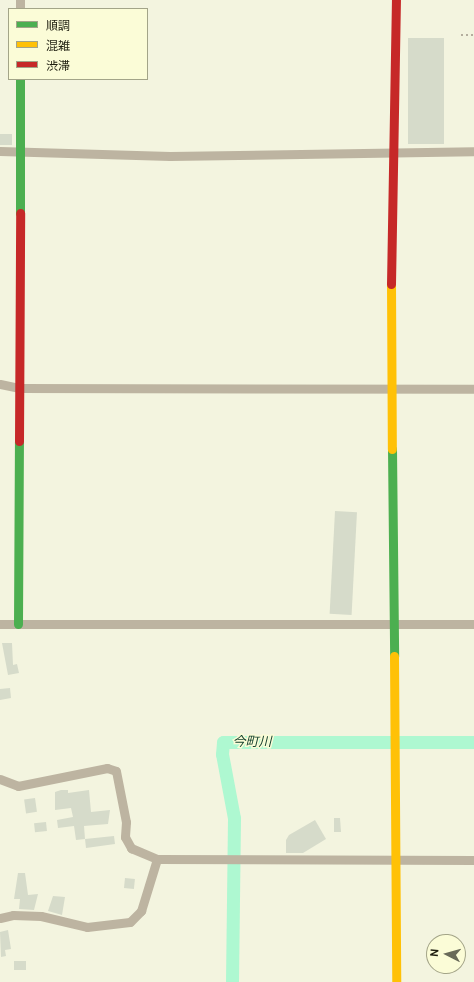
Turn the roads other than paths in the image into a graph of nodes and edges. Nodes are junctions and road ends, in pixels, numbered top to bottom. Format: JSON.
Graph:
{"nodes":[{"id":1,"x":396,"y":0,"type":"edge"},
{"id":2,"x":20,"y":80,"type":"edge"},
{"id":3,"x":0,"y":151,"type":"edge"},
{"id":4,"x":19,"y":151,"type":"junction"},
{"id":5,"x":394,"y":151,"type":"junction"},
{"id":6,"x":474,"y":151,"type":"edge"},
{"id":7,"x":0,"y":384,"type":"edge"},
{"id":8,"x":19,"y":388,"type":"junction"},
{"id":9,"x":393,"y":388,"type":"junction"},
{"id":10,"x":474,"y":389,"type":"edge"},
{"id":11,"x":0,"y":624,"type":"edge"},
{"id":12,"x":18,"y":624,"type":"junction"},
{"id":13,"x":396,"y":624,"type":"junction"},
{"id":14,"x":474,"y":624,"type":"edge"},
{"id":15,"x":0,"y":779,"type":"edge"},
{"id":16,"x":157,"y":859,"type":"junction"},
{"id":17,"x":396,"y":859,"type":"junction"},
{"id":18,"x":474,"y":860,"type":"edge"},
{"id":19,"x":0,"y":918,"type":"edge"},
{"id":20,"x":396,"y":982,"type":"edge"}],
"edges":[{"from":1,"to":5,"type":"street"},
{"from":2,"to":4,"type":"street"},
{"from":3,"to":4,"type":"street"},
{"from":4,"to":5,"type":"street"},
{"from":4,"to":8,"type":"street"},
{"from":5,"to":6,"type":"street"},
{"from":5,"to":9,"type":"street"},
{"from":7,"to":8,"type":"street"},
{"from":8,"to":9,"type":"street"},
{"from":8,"to":12,"type":"street"},
{"from":9,"to":10,"type":"street"},
{"from":9,"to":13,"type":"street"},
{"from":11,"to":12,"type":"street"},
{"from":12,"to":13,"type":"street"},
{"from":13,"to":14,"type":"street"},
{"from":13,"to":17,"type":"street"},
{"from":15,"to":16,"type":"street"},
{"from":16,"to":17,"type":"street"},
{"from":16,"to":19,"type":"street"},
{"from":17,"to":18,"type":"street"},
{"from":17,"to":20,"type":"street"}]}
